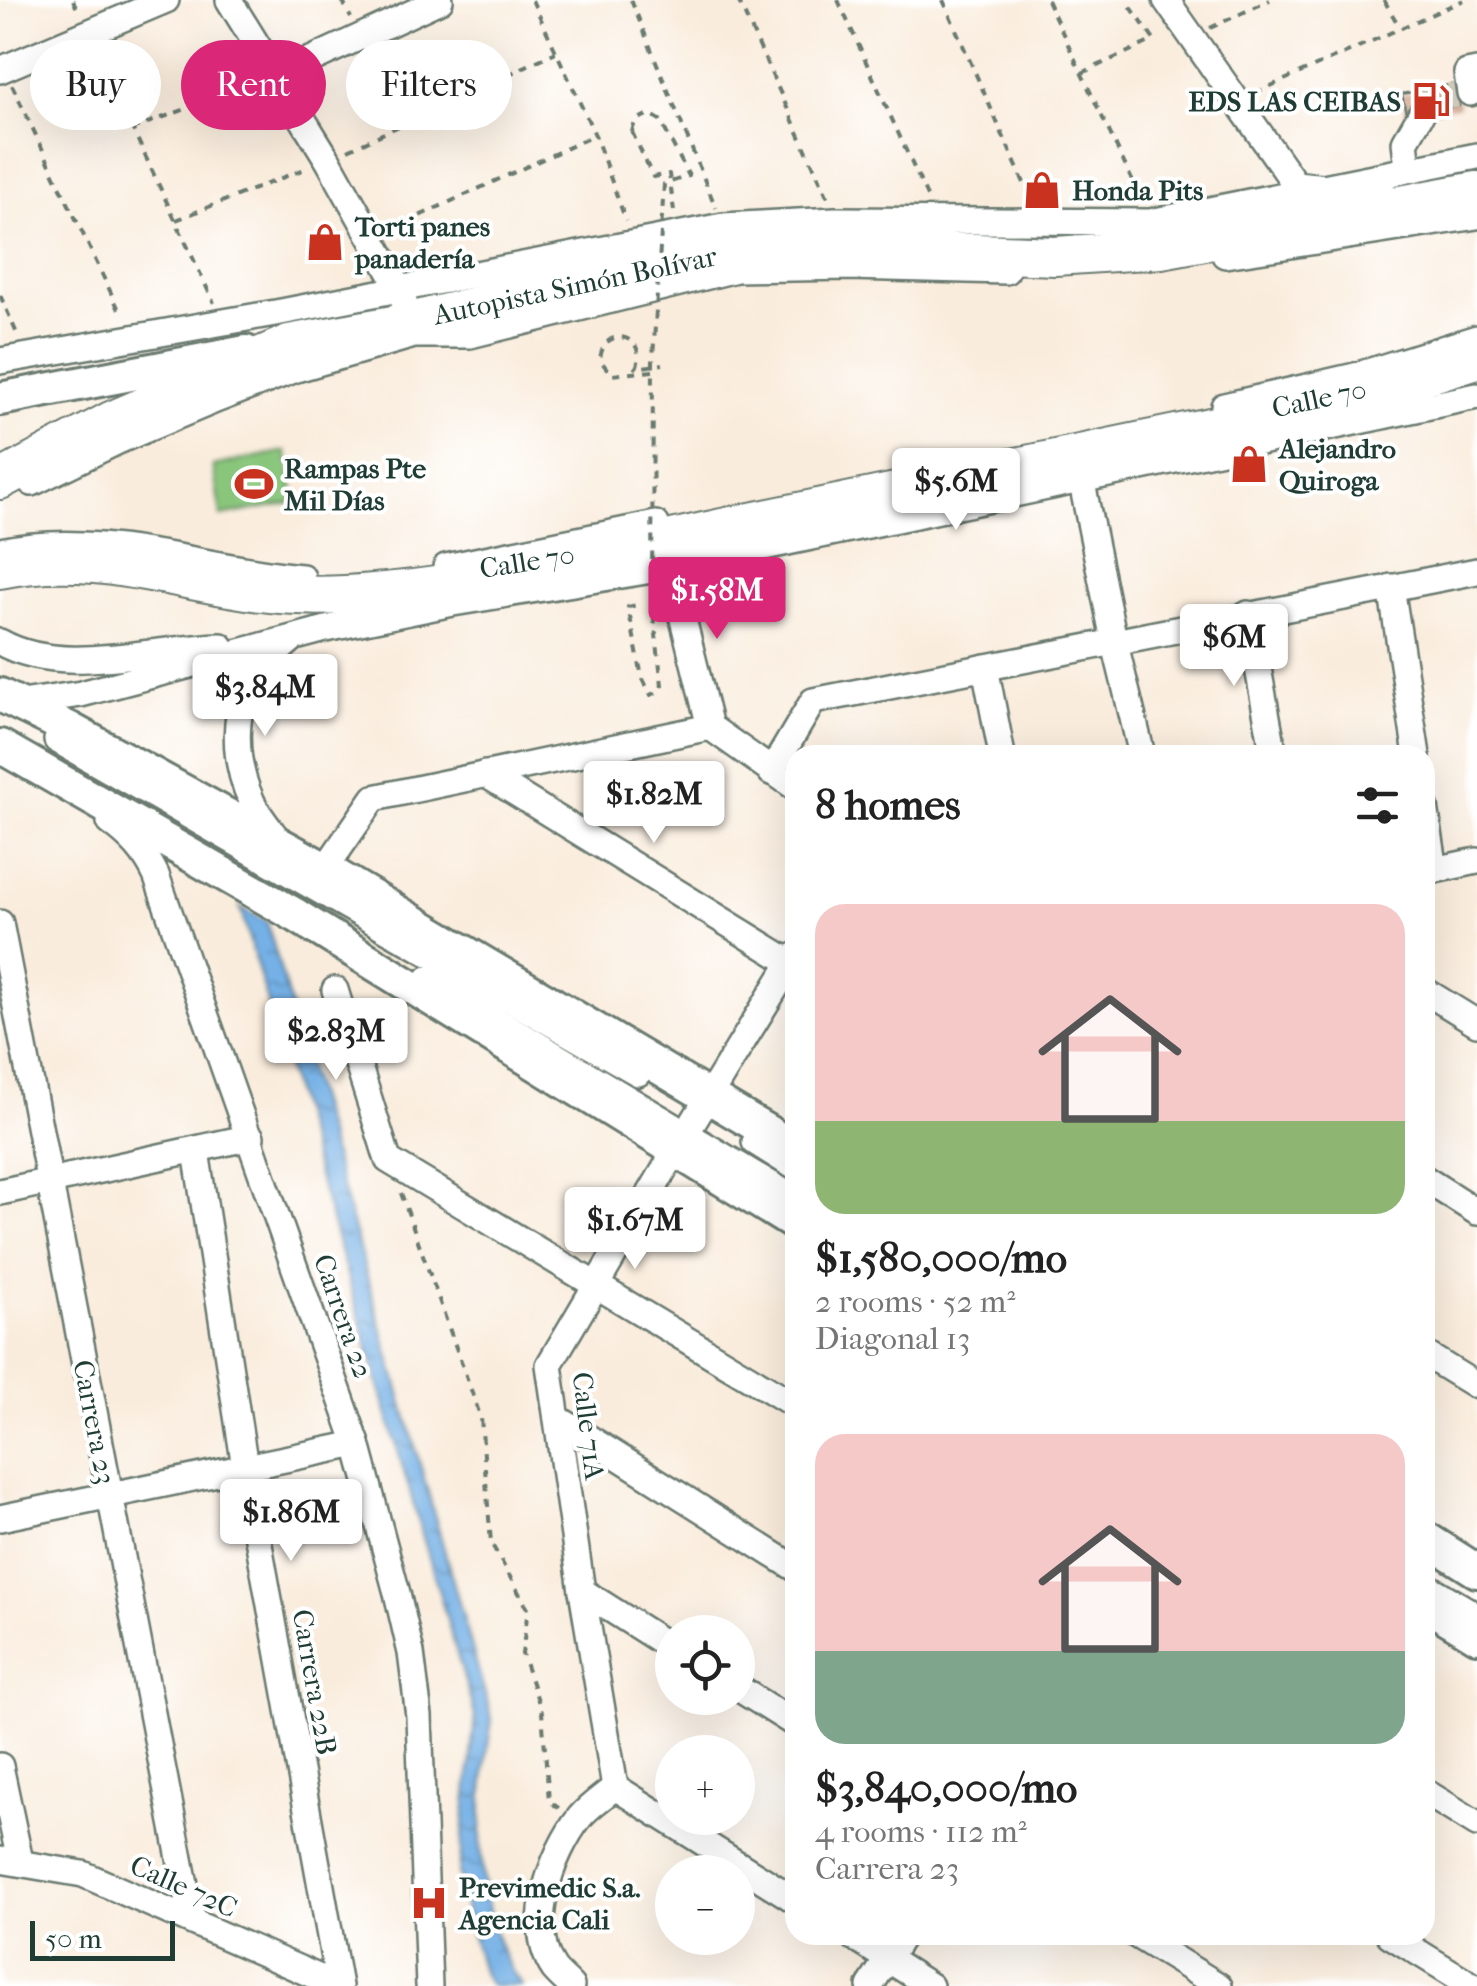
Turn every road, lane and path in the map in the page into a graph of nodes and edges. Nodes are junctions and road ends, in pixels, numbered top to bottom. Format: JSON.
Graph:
{"nodes":[{"id":1,"x":166,"y":0,"type":"edge"},
{"id":2,"x":228,"y":0,"type":"edge"},
{"id":3,"x":440,"y":0,"type":"edge"},
{"id":4,"x":532,"y":0,"type":"edge"},
{"id":5,"x":631,"y":0,"type":"edge"},
{"id":6,"x":738,"y":0,"type":"edge"},
{"id":7,"x":838,"y":0,"type":"edge"},
{"id":8,"x":943,"y":0,"type":"edge"},
{"id":9,"x":1047,"y":0,"type":"edge"},
{"id":10,"x":1126,"y":0,"type":"edge"},
{"id":11,"x":1166,"y":0,"type":"edge"},
{"id":12,"x":1270,"y":0,"type":"edge"},
{"id":13,"x":1384,"y":0,"type":"edge"},
{"id":14,"x":1464,"y":0,"type":"edge"},
{"id":15,"x":1400,"y":28,"type":"junction"},
{"id":16,"x":88,"y":33,"type":"junction"},
{"id":17,"x":1192,"y":37,"type":"junction"},
{"id":18,"x":91,"y":40,"type":"edge"},
{"id":19,"x":253,"y":40,"type":"edge"},
{"id":20,"x":556,"y":52,"type":"junction"},
{"id":21,"x":326,"y":53,"type":"edge"},
{"id":22,"x":2,"y":69,"type":"edge"},
{"id":23,"x":1082,"y":73,"type":"junction"},
{"id":24,"x":1237,"y":102,"type":"junction"},
{"id":25,"x":1420,"y":114,"type":"dead end"},
{"id":26,"x":131,"y":130,"type":"edge"},
{"id":27,"x":309,"y":130,"type":"edge"},
{"id":28,"x":595,"y":134,"type":"junction"},
{"id":29,"x":1477,"y":156,"type":"edge"},
{"id":30,"x":328,"y":160,"type":"junction"},
{"id":31,"x":1411,"y":185,"type":"junction"},
{"id":32,"x":1300,"y":190,"type":"junction"},
{"id":33,"x":1477,"y":191,"type":"edge"},
{"id":34,"x":674,"y":211,"type":"dead end"},
{"id":35,"x":1477,"y":216,"type":"edge"},
{"id":36,"x":176,"y":220,"type":"junction"},
{"id":37,"x":835,"y":220,"type":"junction"},
{"id":38,"x":937,"y":222,"type":"junction"},
{"id":39,"x":1044,"y":222,"type":"junction"},
{"id":40,"x":1150,"y":222,"type":"junction"},
{"id":41,"x":723,"y":226,"type":"junction"},
{"id":42,"x":372,"y":238,"type":"junction"},
{"id":43,"x":636,"y":243,"type":"junction"},
{"id":44,"x":0,"y":295,"type":"edge"},
{"id":45,"x":405,"y":305,"type":"junction"},
{"id":46,"x":222,"y":321,"type":"junction"},
{"id":47,"x":132,"y":337,"type":"junction"},
{"id":48,"x":289,"y":344,"type":"junction"},
{"id":49,"x":26,"y":356,"type":"junction"},
{"id":50,"x":0,"y":361,"type":"edge"},
{"id":51,"x":663,"y":364,"type":"dead end"},
{"id":52,"x":1473,"y":364,"type":"edge"},
{"id":53,"x":653,"y":372,"type":"junction"},
{"id":54,"x":212,"y":389,"type":"junction"},
{"id":55,"x":8,"y":399,"type":"edge"},
{"id":56,"x":1366,"y":419,"type":"joint"},
{"id":57,"x":1081,"y":478,"type":"junction"},
{"id":58,"x":0,"y":480,"type":"edge"},
{"id":59,"x":0,"y":497,"type":"edge"},
{"id":60,"x":0,"y":551,"type":"edge"},
{"id":61,"x":574,"y":561,"type":"junction"},
{"id":62,"x":670,"y":567,"type":"junction"},
{"id":63,"x":0,"y":569,"type":"edge"},
{"id":64,"x":1477,"y":571,"type":"edge"},
{"id":65,"x":484,"y":577,"type":"junction"},
{"id":66,"x":307,"y":586,"type":"junction"},
{"id":67,"x":1391,"y":587,"type":"junction"},
{"id":68,"x":536,"y":590,"type":"junction"},
{"id":69,"x":636,"y":605,"type":"dead end"},
{"id":70,"x":1248,"y":614,"type":"junction"},
{"id":71,"x":296,"y":635,"type":"junction"},
{"id":72,"x":1114,"y":640,"type":"junction"},
{"id":73,"x":0,"y":642,"type":"edge"},
{"id":74,"x":260,"y":645,"type":"junction"},
{"id":75,"x":985,"y":667,"type":"junction"},
{"id":76,"x":3,"y":709,"type":"edge"},
{"id":77,"x":710,"y":727,"type":"junction"},
{"id":78,"x":787,"y":745,"type":"edge"},
{"id":79,"x":1000,"y":745,"type":"edge"},
{"id":80,"x":1140,"y":745,"type":"edge"},
{"id":81,"x":1272,"y":745,"type":"edge"},
{"id":82,"x":1415,"y":745,"type":"edge"},
{"id":83,"x":0,"y":746,"type":"edge"},
{"id":84,"x":785,"y":748,"type":"edge"},
{"id":85,"x":0,"y":762,"type":"edge"},
{"id":86,"x":771,"y":772,"type":"junction"},
{"id":87,"x":484,"y":774,"type":"junction"},
{"id":88,"x":785,"y":781,"type":"edge"},
{"id":89,"x":282,"y":845,"type":"junction"},
{"id":90,"x":1477,"y":861,"type":"edge"},
{"id":91,"x":326,"y":869,"type":"junction"},
{"id":92,"x":1435,"y":870,"type":"edge"},
{"id":93,"x":0,"y":923,"type":"edge"},
{"id":94,"x":785,"y":956,"type":"edge"},
{"id":95,"x":785,"y":975,"type":"edge"},
{"id":96,"x":334,"y":990,"type":"dead end"},
{"id":97,"x":1435,"y":997,"type":"edge"},
{"id":98,"x":1477,"y":1024,"type":"edge"},
{"id":99,"x":705,"y":1103,"type":"junction"},
{"id":100,"x":251,"y":1137,"type":"junction"},
{"id":101,"x":681,"y":1142,"type":"junction"},
{"id":102,"x":785,"y":1143,"type":"edge"},
{"id":103,"x":196,"y":1151,"type":"junction"},
{"id":104,"x":388,"y":1160,"type":"junction"},
{"id":105,"x":785,"y":1160,"type":"edge"},
{"id":106,"x":50,"y":1182,"type":"junction"},
{"id":107,"x":1435,"y":1185,"type":"edge"},
{"id":108,"x":0,"y":1192,"type":"edge"},
{"id":109,"x":785,"y":1194,"type":"edge"},
{"id":110,"x":1477,"y":1212,"type":"edge"},
{"id":111,"x":785,"y":1217,"type":"edge"},
{"id":112,"x":596,"y":1283,"type":"junction"},
{"id":113,"x":1435,"y":1360,"type":"edge"},
{"id":114,"x":1477,"y":1386,"type":"edge"},
{"id":115,"x":785,"y":1399,"type":"edge"},
{"id":116,"x":557,"y":1418,"type":"junction"},
{"id":117,"x":357,"y":1444,"type":"junction"},
{"id":118,"x":245,"y":1467,"type":"junction"},
{"id":119,"x":109,"y":1495,"type":"junction"},
{"id":120,"x":0,"y":1518,"type":"edge"},
{"id":121,"x":1435,"y":1544,"type":"edge"},
{"id":122,"x":785,"y":1562,"type":"edge"},
{"id":123,"x":1435,"y":1562,"type":"edge"},
{"id":124,"x":1477,"y":1571,"type":"edge"},
{"id":125,"x":1477,"y":1588,"type":"edge"},
{"id":126,"x":582,"y":1591,"type":"junction"},
{"id":127,"x":1435,"y":1591,"type":"edge"},
{"id":128,"x":1435,"y":1610,"type":"edge"},
{"id":129,"x":1477,"y":1616,"type":"edge"},
{"id":130,"x":1477,"y":1636,"type":"edge"},
{"id":131,"x":655,"y":1637,"type":"edge"},
{"id":132,"x":755,"y":1699,"type":"edge"},
{"id":133,"x":785,"y":1718,"type":"edge"},
{"id":134,"x":0,"y":1766,"type":"edge"},
{"id":135,"x":615,"y":1787,"type":"junction"},
{"id":136,"x":1435,"y":1798,"type":"edge"},
{"id":137,"x":580,"y":1816,"type":"junction"},
{"id":138,"x":1477,"y":1824,"type":"edge"},
{"id":139,"x":10,"y":1860,"type":"edge"},
{"id":140,"x":785,"y":1894,"type":"edge"},
{"id":141,"x":192,"y":1921,"type":"junction"},
{"id":142,"x":866,"y":1945,"type":"edge"},
{"id":143,"x":897,"y":1945,"type":"edge"},
{"id":144,"x":1152,"y":1945,"type":"edge"},
{"id":145,"x":1406,"y":1945,"type":"edge"},
{"id":146,"x":888,"y":1959,"type":"junction"},
{"id":147,"x":339,"y":1986,"type":"edge"},
{"id":148,"x":428,"y":1986,"type":"edge"},
{"id":149,"x":571,"y":1986,"type":"edge"},
{"id":150,"x":870,"y":1986,"type":"edge"},
{"id":151,"x":930,"y":1986,"type":"edge"},
{"id":152,"x":1219,"y":1986,"type":"edge"},
{"id":153,"x":1473,"y":1986,"type":"edge"}],
"edges":[{"from":1,"to":16,"type":"street"},
{"from":2,"to":19,"type":"street"},
{"from":3,"to":21,"type":"street"},
{"from":4,"to":20,"type":"path"},
{"from":5,"to":41,"type":"path"},
{"from":6,"to":37,"type":"path"},
{"from":7,"to":38,"type":"path"},
{"from":8,"to":39,"type":"path"},
{"from":9,"to":23,"type":"path"},
{"from":10,"to":23,"type":"path"},
{"from":11,"to":17,"type":"street"},
{"from":12,"to":17,"type":"path"},
{"from":13,"to":15,"type":"path"},
{"from":14,"to":15,"type":"path"},
{"from":15,"to":24,"type":"path"},
{"from":16,"to":18,"type":"path"},
{"from":16,"to":22,"type":"street"},
{"from":17,"to":24,"type":"street"},
{"from":20,"to":28,"type":"path"},
{"from":20,"to":30,"type":"path"},
{"from":22,"to":47,"type":"path"},
{"from":23,"to":40,"type":"path"},
{"from":24,"to":32,"type":"street"},
{"from":25,"to":31,"type":"street"},
{"from":26,"to":36,"type":"path"},
{"from":27,"to":30,"type":"street"},
{"from":28,"to":42,"type":"path"},
{"from":28,"to":43,"type":"path"},
{"from":29,"to":31,"type":"street"},
{"from":30,"to":36,"type":"path"},
{"from":30,"to":42,"type":"street"},
{"from":31,"to":32,"type":"highway"},
{"from":31,"to":33,"type":"highway","name":"Autopista Simón Bolívar"},
{"from":31,"to":45,"type":"highway","name":"Autopista Simón Bolívar"},
{"from":32,"to":40,"type":"street"},
{"from":34,"to":53,"type":"path","bridge":true},
{"from":35,"to":54,"type":"street"},
{"from":36,"to":46,"type":"path"},
{"from":37,"to":38,"type":"street"},
{"from":37,"to":41,"type":"street"},
{"from":38,"to":39,"type":"street"},
{"from":39,"to":40,"type":"street"},
{"from":41,"to":43,"type":"street"},
{"from":42,"to":45,"type":"street"},
{"from":43,"to":45,"type":"street"},
{"from":44,"to":49,"type":"path"},
{"from":45,"to":46,"type":"street"},
{"from":45,"to":48,"type":"highway","name":"Autopista Simón Bolívar"},
{"from":46,"to":47,"type":"street"},
{"from":47,"to":49,"type":"street"},
{"from":48,"to":54,"type":"highway","name":"Autopista Simón Bolívar"},
{"from":48,"to":55,"type":"main road"},
{"from":49,"to":50,"type":"street"},
{"from":51,"to":53,"type":"path"},
{"from":52,"to":56,"type":"highway"},
{"from":52,"to":61,"type":"highway"},
{"from":52,"to":66,"type":"street"},
{"from":53,"to":69,"type":"path","bridge":true},
{"from":54,"to":58,"type":"highway","name":"Autopista Simón Bolívar"},
{"from":54,"to":59,"type":"street"},
{"from":56,"to":57,"type":"street","name":"Calle 70"},
{"from":57,"to":62,"type":"street","name":"Calle 70"},
{"from":57,"to":72,"type":"street"},
{"from":60,"to":66,"type":"street"},
{"from":61,"to":65,"type":"highway"},
{"from":61,"to":68,"type":"highway"},
{"from":62,"to":68,"type":"street","name":"Calle 70"},
{"from":62,"to":77,"type":"street"},
{"from":63,"to":66,"type":"highway"},
{"from":64,"to":67,"type":"street"},
{"from":65,"to":66,"type":"highway"},
{"from":65,"to":68,"type":"highway"},
{"from":67,"to":70,"type":"street"},
{"from":67,"to":82,"type":"street"},
{"from":68,"to":71,"type":"street","name":"Calle 70"},
{"from":70,"to":72,"type":"street"},
{"from":70,"to":81,"type":"street"},
{"from":71,"to":74,"type":"street","name":"Calle 70"},
{"from":71,"to":89,"type":"street"},
{"from":72,"to":75,"type":"street"},
{"from":72,"to":80,"type":"street"},
{"from":73,"to":74,"type":"street"},
{"from":74,"to":76,"type":"street","name":"Calle 70"},
{"from":75,"to":78,"type":"street"},
{"from":75,"to":79,"type":"street"},
{"from":76,"to":89,"type":"main road"},
{"from":76,"to":99,"type":"street"},
{"from":76,"to":101,"type":"street"},
{"from":77,"to":86,"type":"street"},
{"from":77,"to":87,"type":"street"},
{"from":83,"to":101,"type":"main road"},
{"from":84,"to":86,"type":"street"},
{"from":85,"to":100,"type":"street","name":"Carrera 22"},
{"from":86,"to":88,"type":"street"},
{"from":87,"to":91,"type":"street"},
{"from":87,"to":94,"type":"street"},
{"from":89,"to":91,"type":"main road"},
{"from":90,"to":92,"type":"street"},
{"from":91,"to":99,"type":"main road"},
{"from":93,"to":106,"type":"street","name":"Carrera 23"},
{"from":95,"to":99,"type":"street","name":"Calle 71A"},
{"from":96,"to":104,"type":"street"},
{"from":97,"to":98,"type":"street"},
{"from":99,"to":101,"type":"street","name":"Calle 71A"},
{"from":99,"to":102,"type":"main road"},
{"from":99,"to":105,"type":"street"},
{"from":100,"to":103,"type":"street"},
{"from":100,"to":117,"type":"street","name":"Carrera 22"},
{"from":101,"to":109,"type":"street"},
{"from":101,"to":111,"type":"main road"},
{"from":101,"to":112,"type":"street","name":"Calle 71A"},
{"from":103,"to":106,"type":"street"},
{"from":103,"to":118,"type":"street","name":"Carrera 22B"},
{"from":104,"to":112,"type":"street"},
{"from":104,"to":137,"type":"path"},
{"from":106,"to":108,"type":"street"},
{"from":106,"to":119,"type":"street","name":"Carrera 23"},
{"from":107,"to":110,"type":"street"},
{"from":112,"to":115,"type":"street"},
{"from":112,"to":116,"type":"street","name":"Calle 71A"},
{"from":113,"to":114,"type":"street"},
{"from":116,"to":122,"type":"street"},
{"from":116,"to":126,"type":"street","name":"Calle 71A"},
{"from":117,"to":118,"type":"street"},
{"from":117,"to":148,"type":"street","name":"Carrera 22"},
{"from":118,"to":119,"type":"street"},
{"from":118,"to":147,"type":"street","name":"Carrera 22B"},
{"from":119,"to":120,"type":"street"},
{"from":119,"to":141,"type":"street","name":"Carrera 23"},
{"from":121,"to":124,"type":"main road"},
{"from":123,"to":125,"type":"street"},
{"from":126,"to":131,"type":"street"},
{"from":126,"to":135,"type":"street","name":"Calle 71A"},
{"from":127,"to":129,"type":"street"},
{"from":128,"to":130,"type":"main road"},
{"from":132,"to":133,"type":"street"},
{"from":134,"to":139,"type":"street"},
{"from":135,"to":137,"type":"street"},
{"from":135,"to":140,"type":"street"},
{"from":136,"to":138,"type":"street"},
{"from":137,"to":149,"type":"street"},
{"from":139,"to":141,"type":"street","name":"Calle 72C"},
{"from":141,"to":147,"type":"street","name":"Calle 72C"},
{"from":142,"to":146,"type":"street"},
{"from":143,"to":146,"type":"street"},
{"from":144,"to":152,"type":"street"},
{"from":145,"to":153,"type":"street"},
{"from":146,"to":150,"type":"street"},
{"from":146,"to":151,"type":"street"}]}
